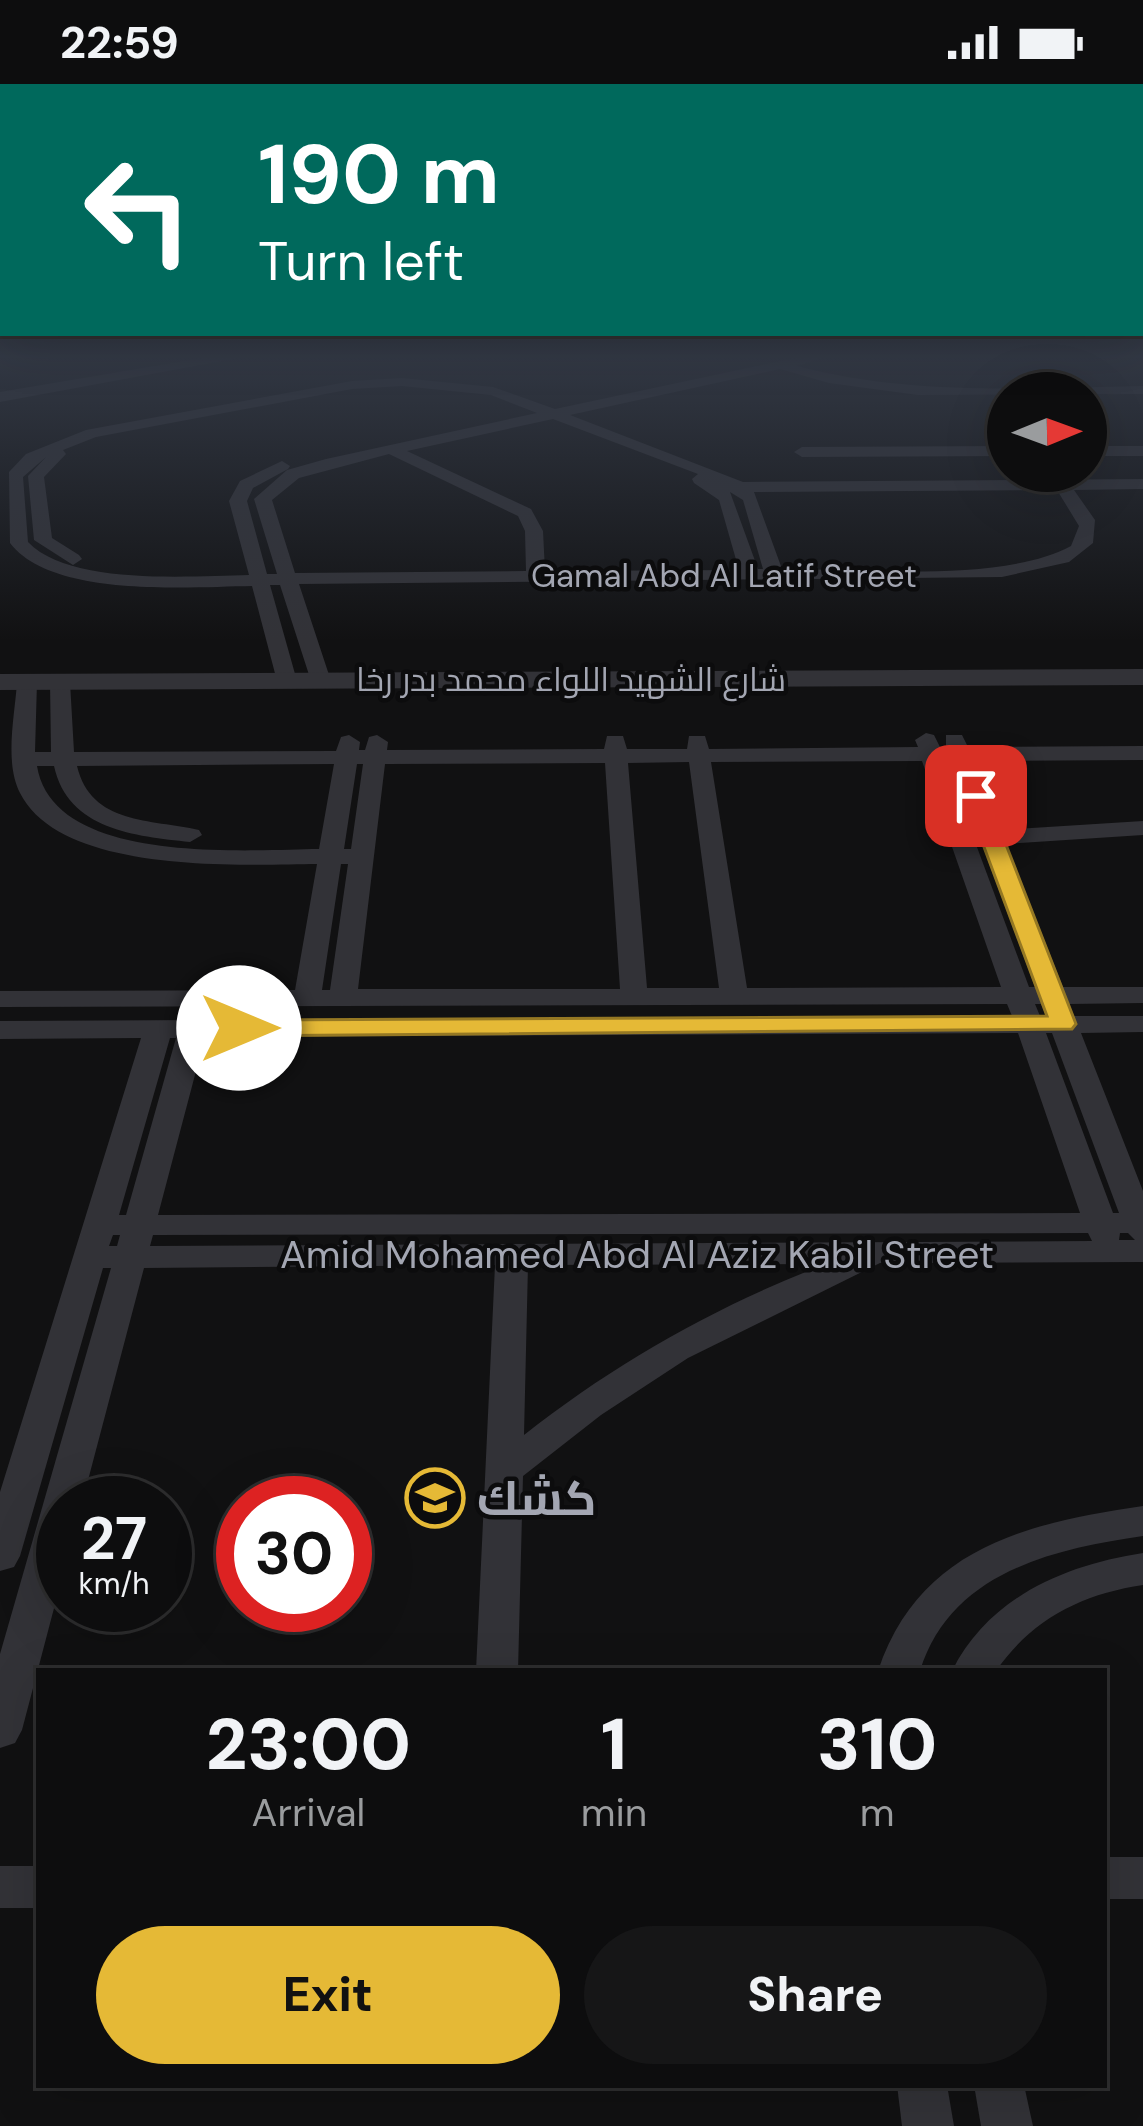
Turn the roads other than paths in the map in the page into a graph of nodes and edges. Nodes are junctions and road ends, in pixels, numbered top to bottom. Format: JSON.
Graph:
{"nodes":[{"id":1,"x":46,"y":451,"type":"edge"},
{"id":2,"x":67,"y":451,"type":"edge"},
{"id":3,"x":362,"y":451,"type":"edge"},
{"id":4,"x":370,"y":451,"type":"edge"},
{"id":5,"x":395,"y":451,"type":"edge"},
{"id":6,"x":636,"y":451,"type":"edge"},
{"id":7,"x":636,"y":451,"type":"edge"},
{"id":8,"x":948,"y":451,"type":"edge"},
{"id":9,"x":802,"y":452,"type":"dead end"},
{"id":10,"x":987,"y":488,"type":"edge"},
{"id":11,"x":1107,"y":488,"type":"edge"},
{"id":12,"x":1143,"y":488,"type":"edge"},
{"id":13,"x":732,"y":490,"type":"junction"},
{"id":14,"x":1057,"y":492,"type":"edge"},
{"id":15,"x":40,"y":517,"type":"junction"},
{"id":16,"x":18,"y":519,"type":"junction"},
{"id":17,"x":536,"y":571,"type":"junction"},
{"id":18,"x":748,"y":571,"type":"junction"},
{"id":19,"x":773,"y":571,"type":"junction"},
{"id":20,"x":259,"y":572,"type":"junction"},
{"id":21,"x":287,"y":572,"type":"junction"},
{"id":22,"x":1143,"y":658,"type":"edge"},
{"id":23,"x":0,"y":663,"type":"edge"},
{"id":24,"x":284,"y":671,"type":"junction"},
{"id":25,"x":318,"y":671,"type":"junction"},
{"id":26,"x":1143,"y":677,"type":"edge"},
{"id":27,"x":14,"y":682,"type":"edge"},
{"id":28,"x":60,"y":682,"type":"junction"},
{"id":29,"x":1143,"y":739,"type":"edge"},
{"id":30,"x":943,"y":747,"type":"junction"},
{"id":31,"x":616,"y":748,"type":"junction"},
{"id":32,"x":698,"y":748,"type":"junction"},
{"id":33,"x":348,"y":749,"type":"junction"},
{"id":34,"x":376,"y":749,"type":"junction"},
{"id":35,"x":60,"y":750,"type":"junction"},
{"id":36,"x":1143,"y":753,"type":"edge"},
{"id":37,"x":25,"y":759,"type":"junction"},
{"id":38,"x":1143,"y":828,"type":"edge"},
{"id":39,"x":1143,"y":846,"type":"edge"},
{"id":40,"x":332,"y":847,"type":"junction"},
{"id":41,"x":363,"y":847,"type":"junction"},
{"id":42,"x":995,"y":847,"type":"junction"},
{"id":43,"x":0,"y":989,"type":"edge"},
{"id":44,"x":1018,"y":995,"type":"junction"},
{"id":45,"x":1052,"y":995,"type":"junction"},
{"id":46,"x":1143,"y":995,"type":"edge"},
{"id":47,"x":734,"y":996,"type":"junction"},
{"id":48,"x":634,"y":997,"type":"junction"},
{"id":49,"x":307,"y":998,"type":"junction"},
{"id":50,"x":343,"y":998,"type":"junction"},
{"id":51,"x":0,"y":999,"type":"edge"},
{"id":52,"x":43,"y":999,"type":"junction"},
{"id":53,"x":1029,"y":1024,"type":"junction"},
{"id":54,"x":1063,"y":1024,"type":"junction"},
{"id":55,"x":1143,"y":1024,"type":"edge"},
{"id":56,"x":176,"y":1029,"type":"junction"},
{"id":57,"x":0,"y":1030,"type":"edge"},
{"id":58,"x":1130,"y":1234,"type":"edge"},
{"id":59,"x":608,"y":1239,"type":"junction"},
{"id":60,"x":94,"y":1241,"type":"junction"},
{"id":61,"x":135,"y":1241,"type":"junction"},
{"id":62,"x":888,"y":1253,"type":"junction"},
{"id":63,"x":512,"y":1255,"type":"junction"},
{"id":64,"x":504,"y":1471,"type":"junction"},
{"id":65,"x":1143,"y":1521,"type":"edge"},
{"id":66,"x":0,"y":1556,"type":"edge"},
{"id":67,"x":1143,"y":1569,"type":"edge"},
{"id":68,"x":497,"y":1668,"type":"edge"},
{"id":69,"x":899,"y":1668,"type":"edge"},
{"id":70,"x":975,"y":1668,"type":"edge"},
{"id":71,"x":0,"y":1730,"type":"edge"},
{"id":72,"x":1107,"y":1878,"type":"edge"},
{"id":73,"x":1143,"y":1878,"type":"edge"},
{"id":74,"x":0,"y":1887,"type":"edge"},
{"id":75,"x":36,"y":1887,"type":"edge"},
{"id":76,"x":922,"y":2088,"type":"edge"},
{"id":77,"x":1001,"y":2088,"type":"edge"},
{"id":78,"x":928,"y":2126,"type":"edge"},
{"id":79,"x":1007,"y":2126,"type":"edge"}],
"edges":[{"from":1,"to":16,"type":"street"},
{"from":2,"to":15,"type":"street"},
{"from":3,"to":20,"type":"street"},
{"from":4,"to":21,"type":"street"},
{"from":5,"to":17,"type":"street"},
{"from":6,"to":13,"type":"street"},
{"from":7,"to":13,"type":"street"},
{"from":8,"to":9,"type":"street"},
{"from":10,"to":13,"type":"street"},
{"from":11,"to":12,"type":"street"},
{"from":13,"to":18,"type":"street"},
{"from":13,"to":19,"type":"street"},
{"from":14,"to":19,"type":"street","name":"Gamal Abd Al Latif Street"},
{"from":15,"to":16,"type":"street"},
{"from":15,"to":20,"type":"street"},
{"from":16,"to":20,"type":"street"},
{"from":17,"to":18,"type":"street","name":"Gamal Abd Al Latif Street"},
{"from":17,"to":21,"type":"street","name":"Gamal Abd Al Latif Street"},
{"from":18,"to":19,"type":"street","name":"Gamal Abd Al Latif Street"},
{"from":20,"to":21,"type":"street","name":"Gamal Abd Al Latif Street"},
{"from":20,"to":24,"type":"street"},
{"from":21,"to":25,"type":"street"},
{"from":22,"to":25,"type":"street","name":"شارع الشهيد اللواء محمد بدر رخا"},
{"from":23,"to":24,"type":"street","name":"شارع الشهيد اللواء محمد بدر رخا"},
{"from":24,"to":25,"type":"street","name":"شارع الشهيد اللواء محمد بدر رخا"},
{"from":24,"to":28,"type":"street","name":"شارع الشهيد اللواء محمد بدر رخا"},
{"from":25,"to":26,"type":"street","name":"شارع الشهيد اللواء محمد بدر رخا"},
{"from":27,"to":28,"type":"street","name":"شارع الشهيد اللواء محمد بدر رخا"},
{"from":27,"to":37,"type":"street"},
{"from":28,"to":35,"type":"street"},
{"from":29,"to":30,"type":"street"},
{"from":30,"to":32,"type":"street"},
{"from":30,"to":36,"type":"street"},
{"from":30,"to":42,"type":"street"},
{"from":30,"to":44,"type":"street"},
{"from":31,"to":32,"type":"street"},
{"from":31,"to":34,"type":"street"},
{"from":31,"to":48,"type":"street"},
{"from":32,"to":47,"type":"street"},
{"from":33,"to":34,"type":"street"},
{"from":33,"to":35,"type":"street"},
{"from":33,"to":40,"type":"street"},
{"from":34,"to":41,"type":"street"},
{"from":35,"to":37,"type":"street"},
{"from":35,"to":40,"type":"street"},
{"from":37,"to":40,"type":"street"},
{"from":38,"to":42,"type":"street"},
{"from":39,"to":42,"type":"street"},
{"from":40,"to":41,"type":"street"},
{"from":40,"to":49,"type":"street"},
{"from":41,"to":50,"type":"street"},
{"from":42,"to":45,"type":"street"},
{"from":43,"to":52,"type":"street"},
{"from":44,"to":45,"type":"street"},
{"from":44,"to":47,"type":"street"},
{"from":44,"to":53,"type":"street"},
{"from":45,"to":46,"type":"street"},
{"from":45,"to":54,"type":"street"},
{"from":47,"to":48,"type":"street"},
{"from":48,"to":50,"type":"street"},
{"from":49,"to":50,"type":"street"},
{"from":49,"to":52,"type":"street"},
{"from":51,"to":52,"type":"street"},
{"from":53,"to":54,"type":"street"},
{"from":53,"to":56,"type":"street"},
{"from":53,"to":58,"type":"street"},
{"from":54,"to":55,"type":"street"},
{"from":54,"to":58,"type":"street"},
{"from":56,"to":57,"type":"street"},
{"from":56,"to":60,"type":"street"},
{"from":56,"to":61,"type":"street"},
{"from":58,"to":59,"type":"street","name":"Amid Mohamed Abd Al Aziz Kabil Street"},
{"from":58,"to":62,"type":"street","name":"Amid Mohamed Abd Al Aziz Kabil Street"},
{"from":59,"to":61,"type":"street","name":"Amid Mohamed Abd Al Aziz Kabil Street"},
{"from":59,"to":62,"type":"street","name":"Amid Mohamed Abd Al Aziz Kabil Street"},
{"from":59,"to":63,"type":"street","name":"Amid Mohamed Abd Al Aziz Kabil Street"},
{"from":60,"to":61,"type":"street","name":"Amid Mohamed Abd Al Aziz Kabil Street"},
{"from":60,"to":66,"type":"street"},
{"from":61,"to":63,"type":"street","name":"Amid Mohamed Abd Al Aziz Kabil Street"},
{"from":61,"to":71,"type":"street"},
{"from":62,"to":64,"type":"street"},
{"from":63,"to":64,"type":"street"},
{"from":64,"to":68,"type":"street"},
{"from":65,"to":69,"type":"street"},
{"from":67,"to":70,"type":"street"},
{"from":72,"to":73,"type":"street"},
{"from":74,"to":75,"type":"street"},
{"from":76,"to":78,"type":"street"},
{"from":77,"to":79,"type":"street"}]}
